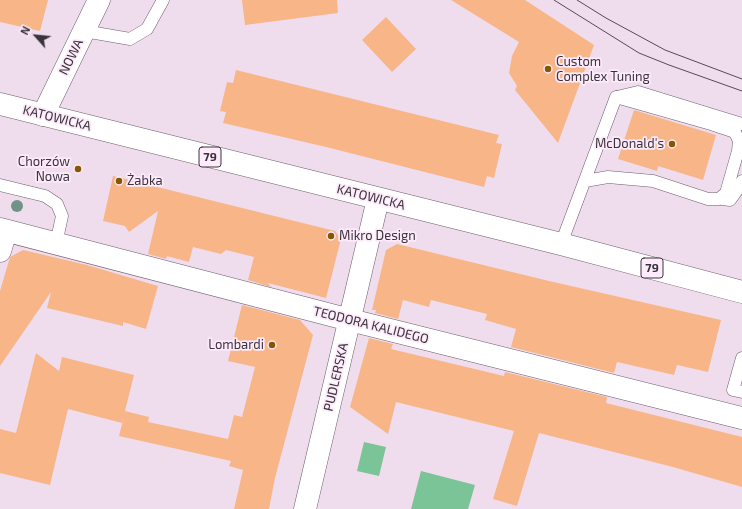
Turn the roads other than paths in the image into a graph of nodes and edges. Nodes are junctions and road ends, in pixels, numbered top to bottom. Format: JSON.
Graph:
{"nodes":[{"id":1,"x":99,"y":0,"type":"edge"},
{"id":2,"x":162,"y":0,"type":"edge"},
{"id":3,"x":84,"y":31,"type":"junction"},
{"id":4,"x":616,"y":97,"type":"junction"},
{"id":5,"x":0,"y":104,"type":"edge"},
{"id":6,"x":43,"y":115,"type":"junction"},
{"id":7,"x":742,"y":124,"type":"edge"},
{"id":8,"x":584,"y":181,"type":"junction"},
{"id":9,"x":742,"y":181,"type":"edge"},
{"id":10,"x":0,"y":185,"type":"edge"},
{"id":11,"x":719,"y":198,"type":"junction"},
{"id":12,"x":378,"y":199,"type":"junction"},
{"id":13,"x":2,"y":237,"type":"edge"},
{"id":14,"x":56,"y":244,"type":"junction"},
{"id":15,"x":561,"y":244,"type":"junction"},
{"id":16,"x":742,"y":292,"type":"edge"},
{"id":17,"x":350,"y":320,"type":"junction"},
{"id":18,"x":742,"y":358,"type":"edge"},
{"id":19,"x":742,"y":392,"type":"edge"},
{"id":20,"x":742,"y":418,"type":"edge"},
{"id":21,"x":305,"y":509,"type":"edge"}],
"edges":[{"from":1,"to":3,"type":"street","name":"NOWA"},
{"from":2,"to":3,"type":"lane"},
{"from":3,"to":6,"type":"street","name":"NOWA"},
{"from":4,"to":7,"type":"lane"},
{"from":4,"to":8,"type":"lane"},
{"from":4,"to":11,"type":"lane"},
{"from":5,"to":6,"type":"street","name":"KATOWICKA","number":"79"},
{"from":6,"to":12,"type":"street","name":"KATOWICKA","number":"79"},
{"from":8,"to":11,"type":"lane"},
{"from":8,"to":15,"type":"lane"},
{"from":9,"to":11,"type":"lane"},
{"from":10,"to":14,"type":"lane"},
{"from":12,"to":15,"type":"street","name":"KATOWICKA","number":"79"},
{"from":12,"to":17,"type":"street","name":"PUDLERSKA"},
{"from":13,"to":14,"type":"street","name":"TEODORA KALIDEGO"},
{"from":14,"to":17,"type":"street","name":"TEODORA KALIDEGO"},
{"from":15,"to":16,"type":"street","name":"KATOWICKA","number":"79"},
{"from":17,"to":20,"type":"street","name":"TEODORA KALIDEGO"},
{"from":17,"to":21,"type":"street","name":"PUDLERSKA"},
{"from":18,"to":19,"type":"lane"}]}
